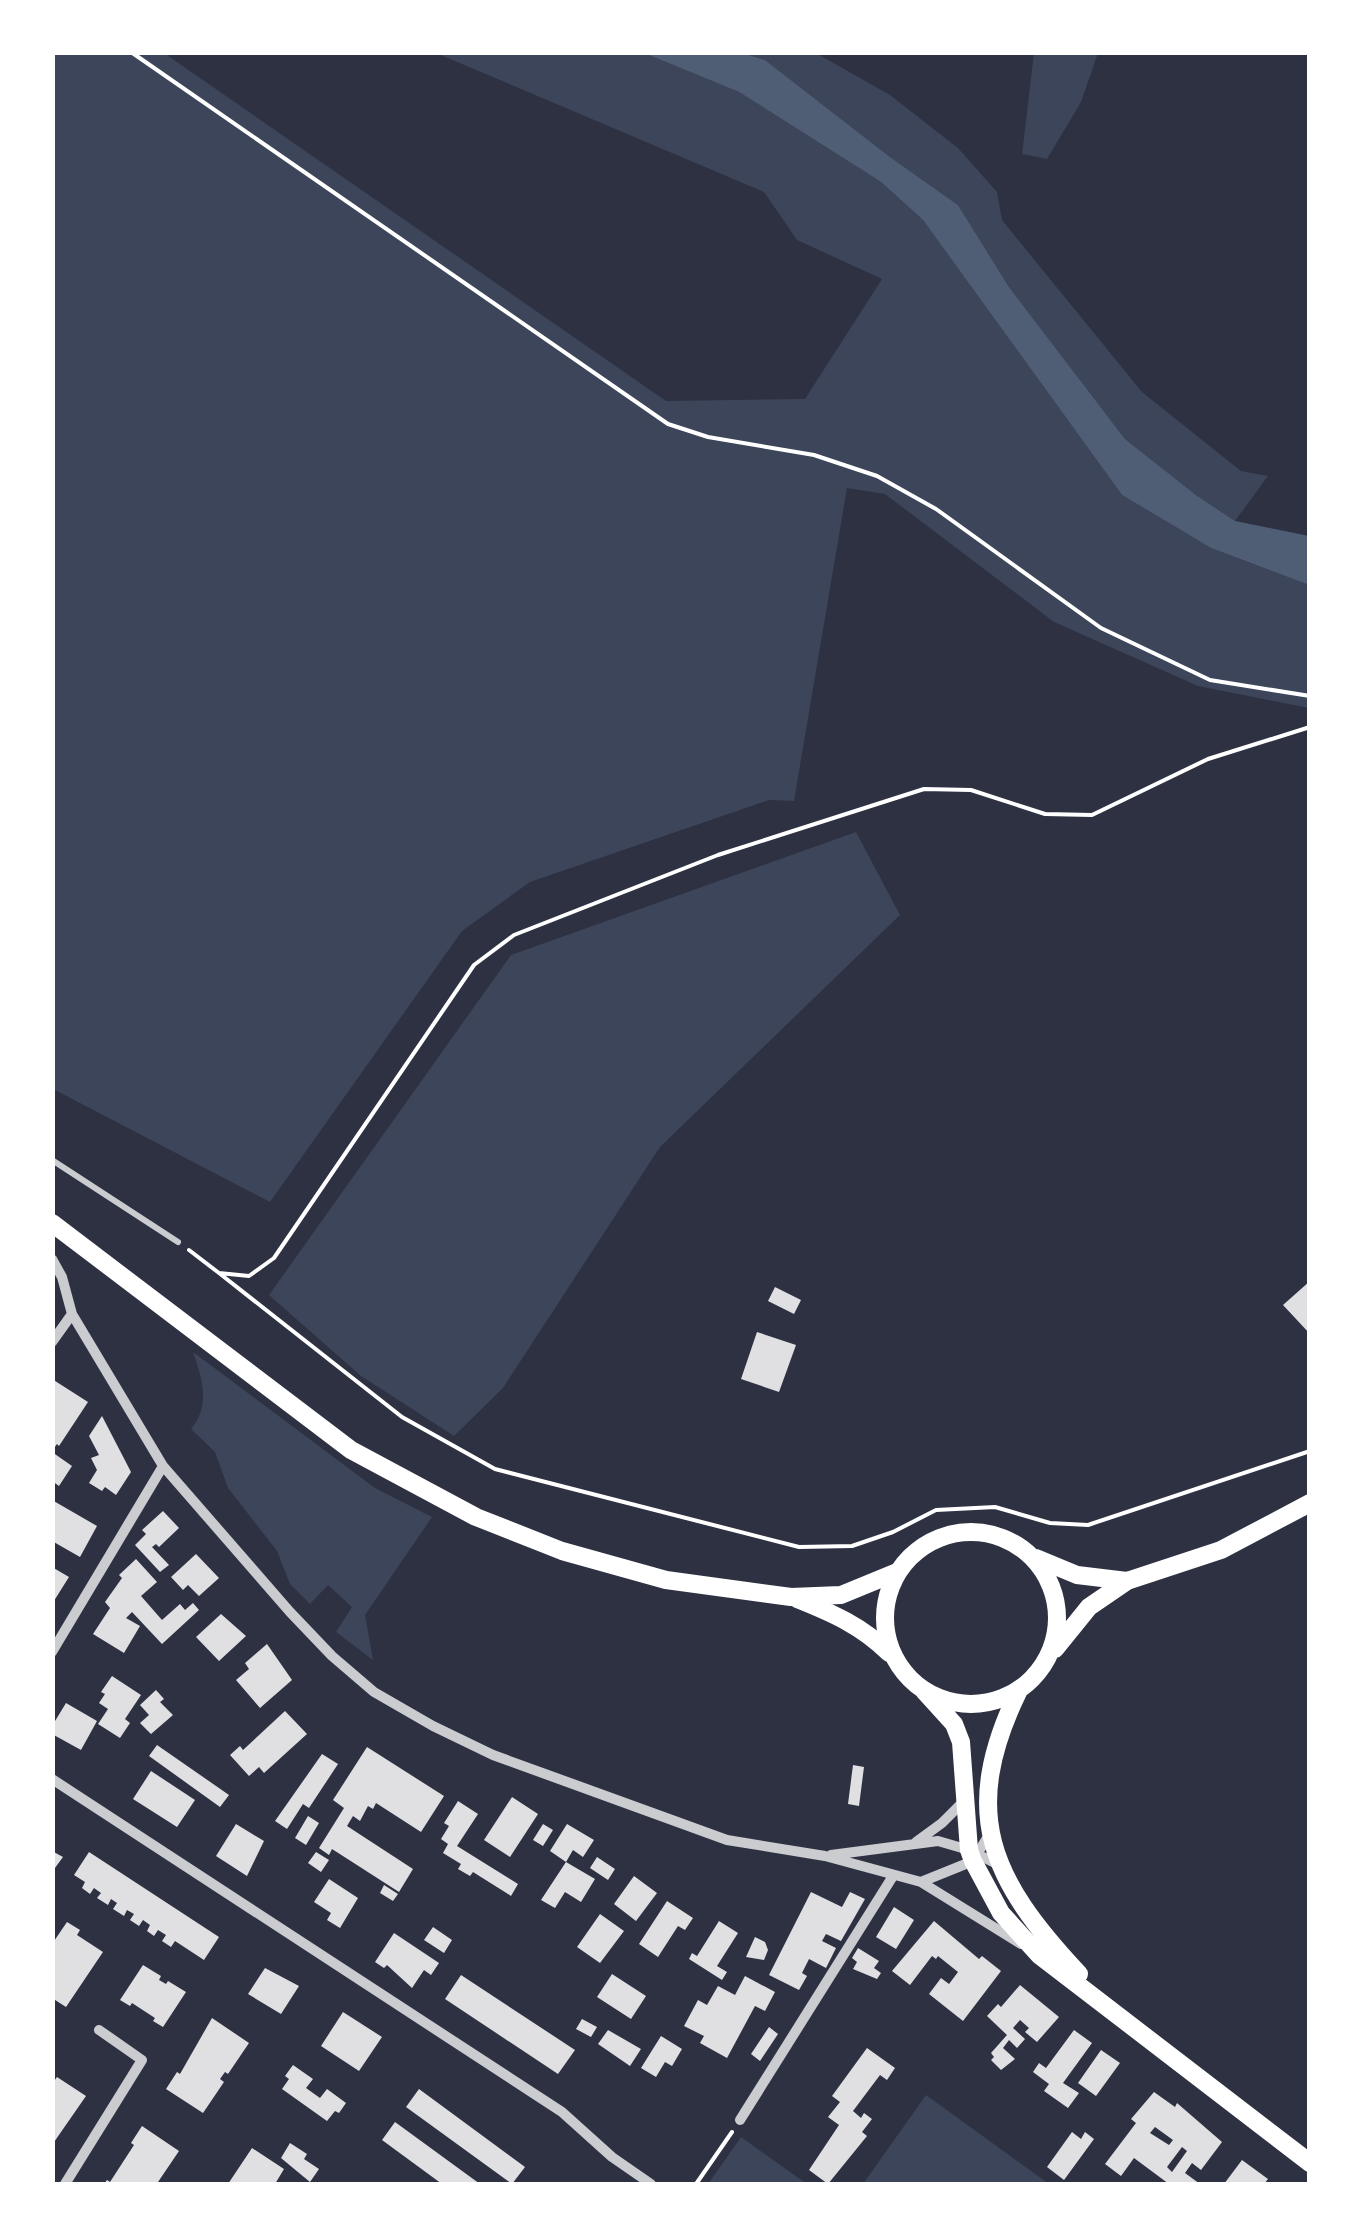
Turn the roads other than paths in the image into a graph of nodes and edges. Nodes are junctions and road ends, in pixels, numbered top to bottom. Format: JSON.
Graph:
{"nodes":[{"id":1,"x":52,"y":1160,"type":"edge"},
{"id":2,"x":52,"y":1223,"type":"edge"},
{"id":3,"x":178,"y":1242,"type":"road end"},
{"id":4,"x":52,"y":1259,"type":"edge"},
{"id":5,"x":72,"y":1314,"type":"junction"},
{"id":6,"x":52,"y":1342,"type":"edge"},
{"id":7,"x":163,"y":1466,"type":"junction"},
{"id":8,"x":1310,"y":1502,"type":"edge"},
{"id":9,"x":1034,"y":1558,"type":"junction"},
{"id":10,"x":897,"y":1572,"type":"junction"},
{"id":11,"x":1126,"y":1581,"type":"junction"},
{"id":12,"x":792,"y":1597,"type":"junction"},
{"id":13,"x":52,"y":1652,"type":"edge"},
{"id":14,"x":1048,"y":1657,"type":"junction"},
{"id":15,"x":894,"y":1658,"type":"junction"},
{"id":16,"x":1019,"y":1690,"type":"junction"},
{"id":17,"x":924,"y":1691,"type":"junction"},
{"id":18,"x":52,"y":1779,"type":"edge"},
{"id":19,"x":964,"y":1800,"type":"junction"},
{"id":20,"x":990,"y":1832,"type":"junction"},
{"id":21,"x":915,"y":1843,"type":"junction"},
{"id":22,"x":973,"y":1855,"type":"junction"},
{"id":23,"x":825,"y":1856,"type":"junction"},
{"id":24,"x":999,"y":1865,"type":"junction"},
{"id":25,"x":893,"y":1876,"type":"junction"},
{"id":26,"x":921,"y":1882,"type":"junction"},
{"id":27,"x":1039,"y":1955,"type":"junction"},
{"id":28,"x":1110,"y":2007,"type":"junction"},
{"id":29,"x":98,"y":2030,"type":"dead end"},
{"id":30,"x":740,"y":2120,"type":"road end"},
{"id":31,"x":1310,"y":2163,"type":"edge"},
{"id":32,"x":65,"y":2184,"type":"edge"},
{"id":33,"x":651,"y":2184,"type":"edge"}],
"edges":[{"from":1,"to":3,"type":"lane"},
{"from":2,"to":12,"type":"main road"},
{"from":4,"to":5,"type":"street"},
{"from":5,"to":6,"type":"street"},
{"from":5,"to":7,"type":"street"},
{"from":7,"to":13,"type":"street"},
{"from":7,"to":23,"type":"street"},
{"from":8,"to":11,"type":"main road"},
{"from":9,"to":10,"type":"main road"},
{"from":9,"to":11,"type":"main road"},
{"from":9,"to":14,"type":"main road"},
{"from":10,"to":12,"type":"main road"},
{"from":10,"to":15,"type":"main road"},
{"from":11,"to":14,"type":"main road"},
{"from":12,"to":15,"type":"main road"},
{"from":14,"to":16,"type":"main road"},
{"from":15,"to":17,"type":"main road"},
{"from":16,"to":17,"type":"main road"},
{"from":16,"to":20,"type":"main road"},
{"from":17,"to":19,"type":"main road"},
{"from":18,"to":33,"type":"street"},
{"from":19,"to":21,"type":"street"},
{"from":19,"to":22,"type":"main road"},
{"from":20,"to":22,"type":"street"},
{"from":20,"to":24,"type":"main road"},
{"from":21,"to":22,"type":"street"},
{"from":21,"to":23,"type":"street"},
{"from":22,"to":24,"type":"street"},
{"from":22,"to":26,"type":"street"},
{"from":22,"to":27,"type":"main road"},
{"from":23,"to":25,"type":"street"},
{"from":24,"to":28,"type":"main road"},
{"from":25,"to":26,"type":"street"},
{"from":25,"to":30,"type":"street"},
{"from":26,"to":27,"type":"street"},
{"from":27,"to":28,"type":"main road"},
{"from":28,"to":31,"type":"main road"},
{"from":29,"to":32,"type":"street"}]}
